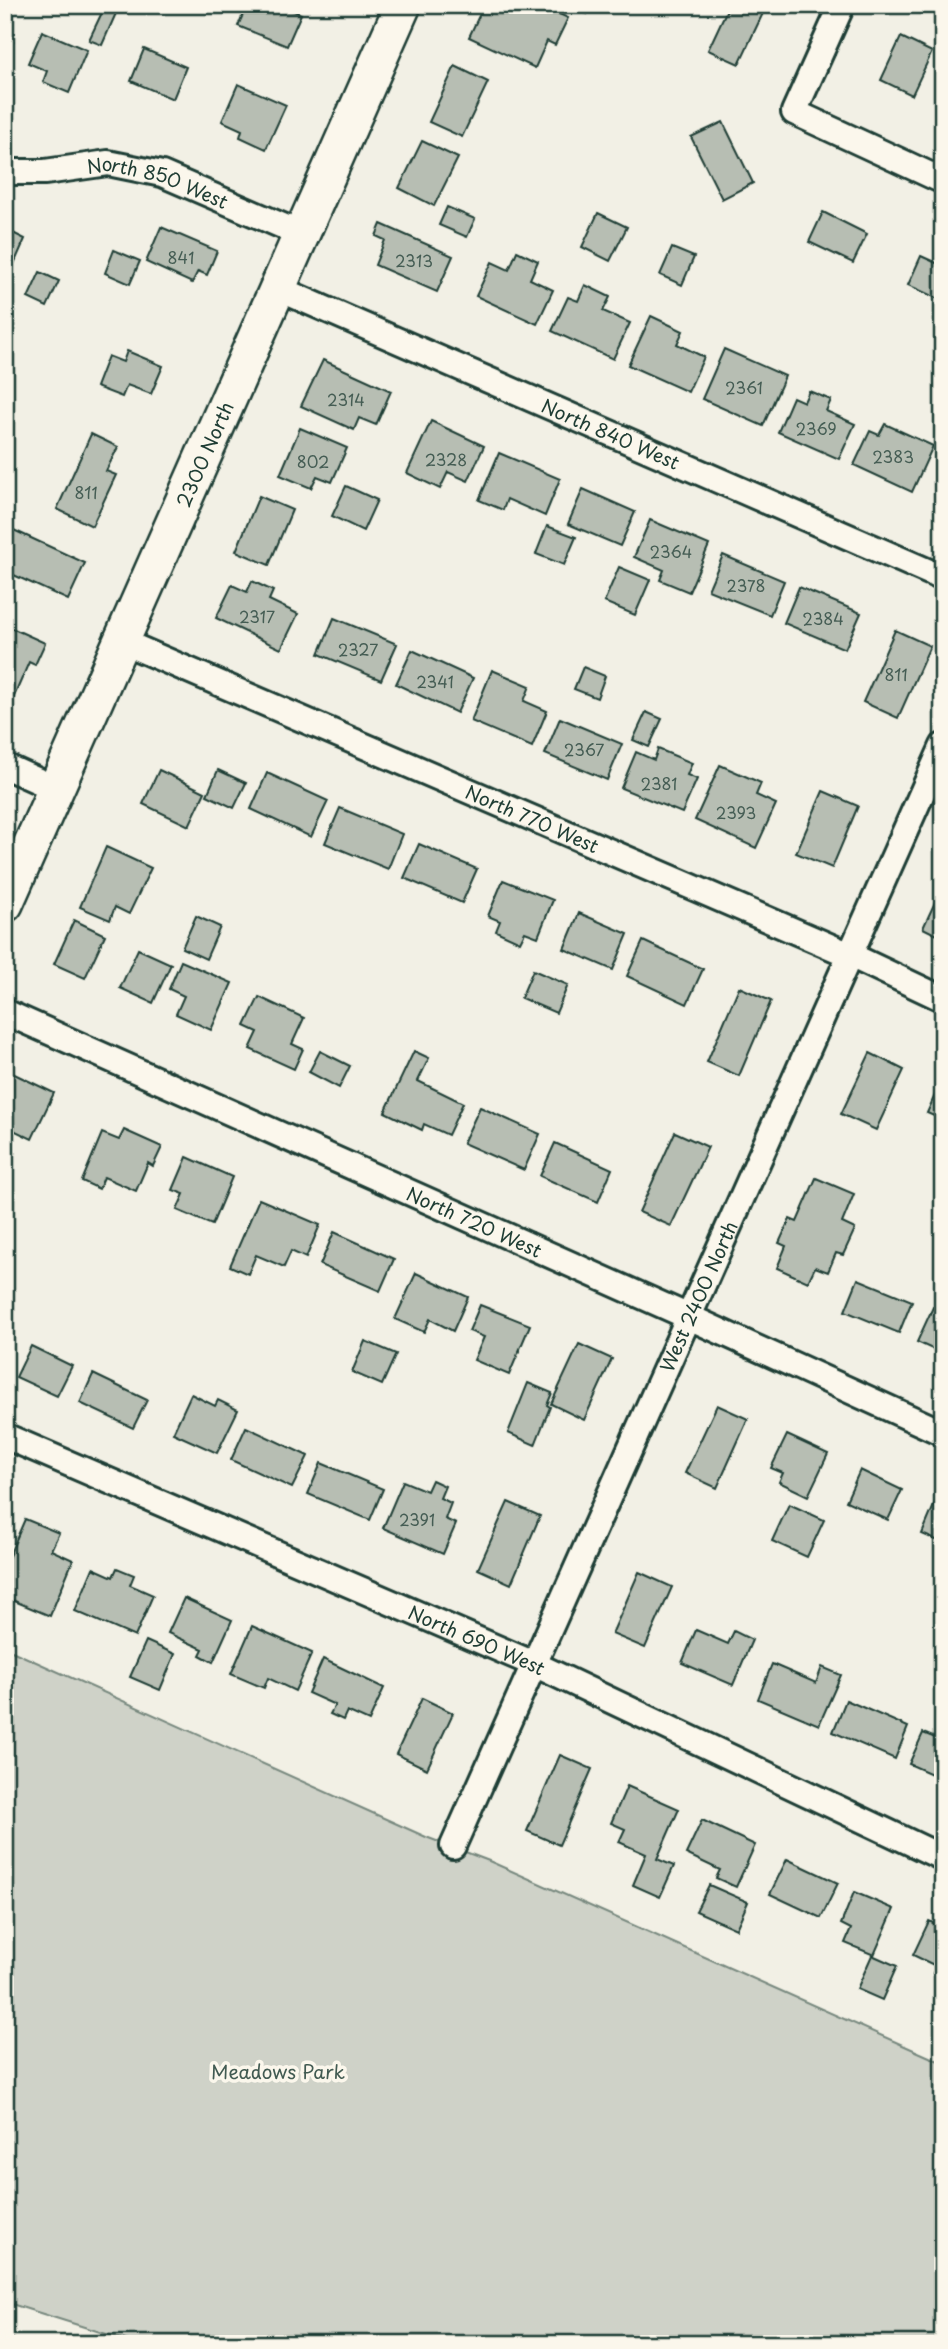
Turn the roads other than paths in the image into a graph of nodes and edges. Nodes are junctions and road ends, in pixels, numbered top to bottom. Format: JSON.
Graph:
{"nodes":[{"id":1,"x":403,"y":5,"type":"edge"},
{"id":2,"x":842,"y":5,"type":"edge"},
{"id":3,"x":5,"y":172,"type":"edge"},
{"id":4,"x":943,"y":181,"type":"edge"},
{"id":5,"x":301,"y":234,"type":"junction"},
{"id":6,"x":277,"y":288,"type":"junction"},
{"id":7,"x":943,"y":578,"type":"edge"},
{"id":8,"x":121,"y":641,"type":"junction"},
{"id":9,"x":943,"y":746,"type":"edge"},
{"id":10,"x":5,"y":766,"type":"edge"},
{"id":11,"x":56,"y":789,"type":"junction"},
{"id":12,"x":5,"y":904,"type":"edge"},
{"id":13,"x":850,"y":956,"type":"junction"},
{"id":14,"x":943,"y":999,"type":"edge"},
{"id":15,"x":5,"y":1013,"type":"edge"},
{"id":16,"x":689,"y":1317,"type":"junction"},
{"id":17,"x":943,"y":1433,"type":"edge"},
{"id":18,"x":5,"y":1436,"type":"edge"},
{"id":19,"x":534,"y":1664,"type":"junction"},
{"id":20,"x":453,"y":1846,"type":"dead end"},
{"id":21,"x":943,"y":1858,"type":"edge"}],
"edges":[{"from":1,"to":5,"type":"street","name":"2300 North"},
{"from":2,"to":4,"type":"street"},
{"from":3,"to":5,"type":"street","name":"North 850 West"},
{"from":5,"to":6,"type":"street","name":"2300 North"},
{"from":6,"to":7,"type":"street","name":"North 840 West"},
{"from":6,"to":8,"type":"street","name":"2300 North"},
{"from":8,"to":11,"type":"street","name":"2300 North"},
{"from":8,"to":13,"type":"street","name":"North 770 West"},
{"from":9,"to":13,"type":"street","name":"West 2400 North"},
{"from":10,"to":11,"type":"street"},
{"from":11,"to":12,"type":"street","name":"2300 North"},
{"from":13,"to":14,"type":"street","name":"North 770 West"},
{"from":13,"to":16,"type":"street","name":"West 2400 North"},
{"from":15,"to":16,"type":"street","name":"North 720 West"},
{"from":16,"to":17,"type":"street","name":"North 720 West"},
{"from":16,"to":19,"type":"street","name":"West 2400 North"},
{"from":18,"to":19,"type":"street","name":"North 690 West"},
{"from":19,"to":20,"type":"street","name":"West 2400 North"},
{"from":19,"to":21,"type":"street","name":"North 690 West"}]}
